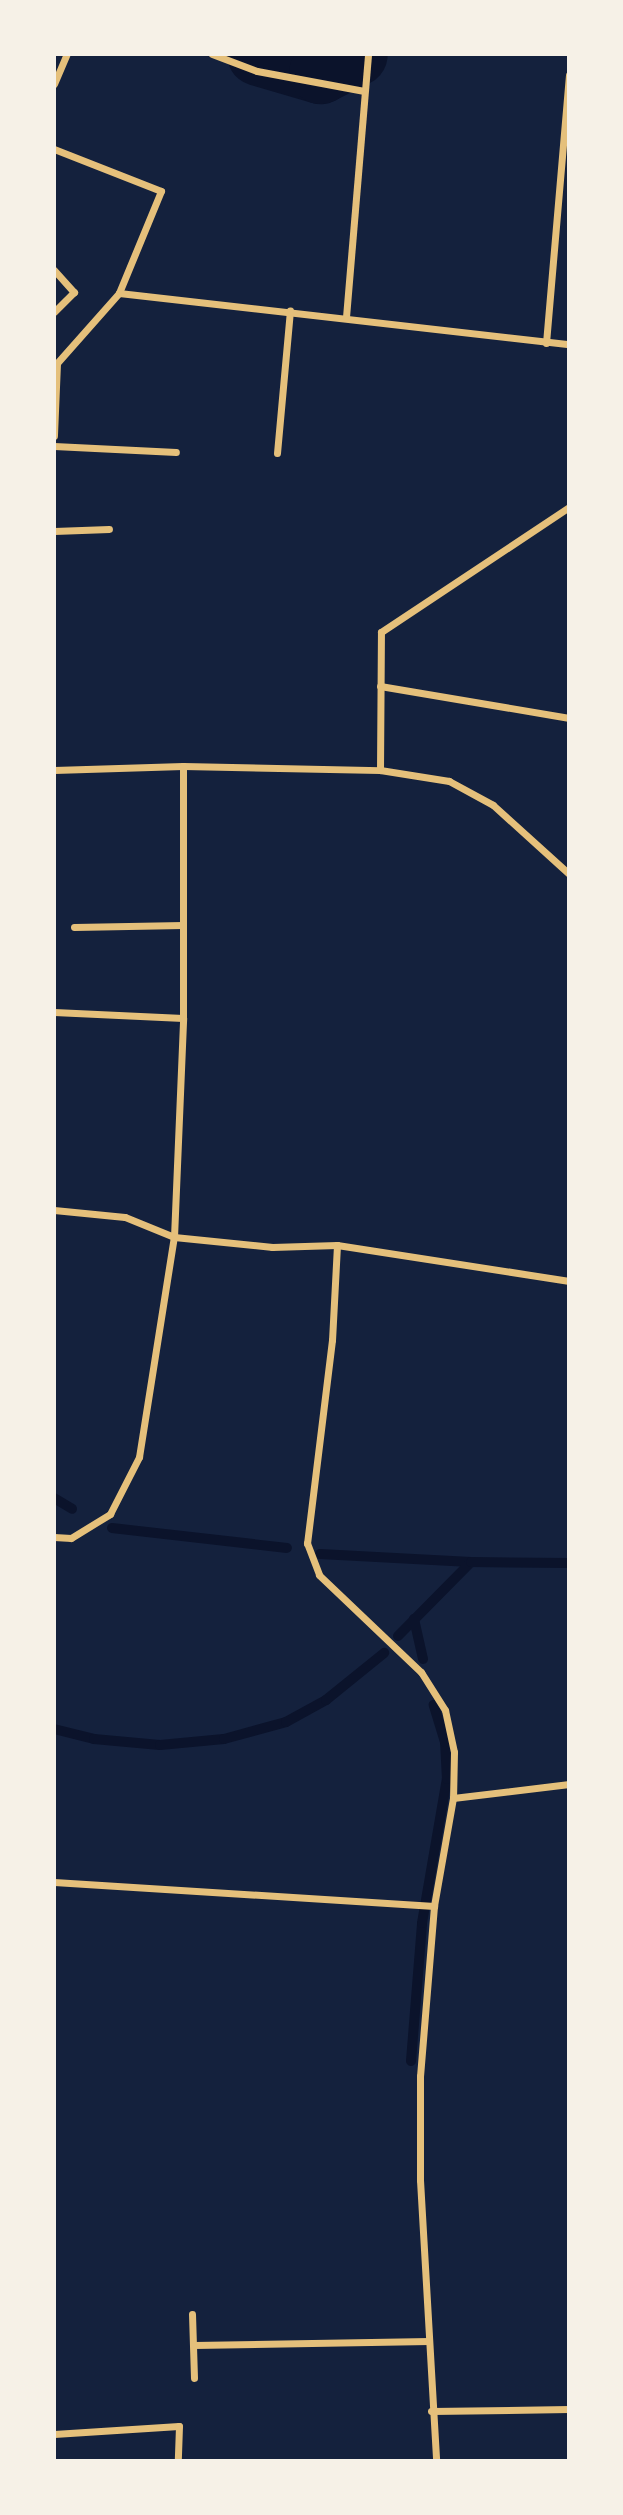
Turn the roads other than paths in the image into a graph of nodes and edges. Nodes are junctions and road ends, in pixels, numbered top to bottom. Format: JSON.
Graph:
{"nodes":[{"id":1,"x":67,"y":54,"type":"edge"},
{"id":2,"x":212,"y":54,"type":"edge"},
{"id":3,"x":368,"y":54,"type":"edge"},
{"id":4,"x":56,"y":75,"type":"edge"},
{"id":5,"x":569,"y":75,"type":"edge"},
{"id":6,"x":54,"y":85,"type":"edge"},
{"id":7,"x":364,"y":91,"type":"junction"},
{"id":8,"x":54,"y":149,"type":"edge"},
{"id":9,"x":54,"y":270,"type":"edge"},
{"id":10,"x":119,"y":293,"type":"junction"},
{"id":11,"x":290,"y":311,"type":"junction"},
{"id":12,"x":54,"y":312,"type":"edge"},
{"id":13,"x":346,"y":317,"type":"junction"},
{"id":14,"x":546,"y":343,"type":"junction"},
{"id":15,"x":569,"y":344,"type":"edge"},
{"id":16,"x":54,"y":436,"type":"edge"},
{"id":17,"x":54,"y":446,"type":"edge"},
{"id":18,"x":176,"y":452,"type":"dead end"},
{"id":19,"x":277,"y":453,"type":"dead end"},
{"id":20,"x":569,"y":507,"type":"edge"},
{"id":21,"x":109,"y":529,"type":"dead end"},
{"id":22,"x":54,"y":531,"type":"edge"},
{"id":23,"x":380,"y":686,"type":"junction"},
{"id":24,"x":569,"y":718,"type":"edge"},
{"id":25,"x":183,"y":766,"type":"junction"},
{"id":26,"x":54,"y":770,"type":"edge"},
{"id":27,"x":380,"y":770,"type":"junction"},
{"id":28,"x":569,"y":874,"type":"edge"},
{"id":29,"x":183,"y":925,"type":"junction"},
{"id":30,"x":74,"y":927,"type":"dead end"},
{"id":31,"x":54,"y":1012,"type":"edge"},
{"id":32,"x":183,"y":1018,"type":"junction"},
{"id":33,"x":54,"y":1210,"type":"edge"},
{"id":34,"x":174,"y":1237,"type":"junction"},
{"id":35,"x":337,"y":1245,"type":"junction"},
{"id":36,"x":569,"y":1281,"type":"edge"},
{"id":37,"x":54,"y":1537,"type":"edge"},
{"id":38,"x":569,"y":1784,"type":"edge"},
{"id":39,"x":453,"y":1798,"type":"junction"},
{"id":40,"x":54,"y":1882,"type":"edge"},
{"id":41,"x":428,"y":1905,"type":"junction"},
{"id":42,"x":192,"y":2314,"type":"dead end"},
{"id":43,"x":429,"y":2341,"type":"junction"},
{"id":44,"x":194,"y":2345,"type":"junction"},
{"id":45,"x":194,"y":2378,"type":"dead end"},
{"id":46,"x":569,"y":2409,"type":"edge"},
{"id":47,"x":431,"y":2411,"type":"junction"},
{"id":48,"x":54,"y":2434,"type":"edge"},
{"id":49,"x":178,"y":2461,"type":"edge"},
{"id":50,"x":436,"y":2461,"type":"edge"}],
"edges":[{"from":1,"to":4,"type":"street"},
{"from":2,"to":7,"type":"street"},
{"from":3,"to":7,"type":"street"},
{"from":4,"to":6,"type":"street"},
{"from":5,"to":14,"type":"street"},
{"from":7,"to":13,"type":"street"},
{"from":8,"to":10,"type":"street"},
{"from":9,"to":12,"type":"street"},
{"from":10,"to":11,"type":"street"},
{"from":10,"to":16,"type":"street"},
{"from":11,"to":13,"type":"street"},
{"from":11,"to":19,"type":"street"},
{"from":13,"to":14,"type":"street"},
{"from":14,"to":15,"type":"street"},
{"from":17,"to":18,"type":"street"},
{"from":20,"to":23,"type":"street"},
{"from":21,"to":22,"type":"street"},
{"from":23,"to":24,"type":"street"},
{"from":23,"to":27,"type":"street"},
{"from":25,"to":26,"type":"street"},
{"from":25,"to":27,"type":"street"},
{"from":25,"to":29,"type":"street"},
{"from":27,"to":28,"type":"street"},
{"from":29,"to":30,"type":"street"},
{"from":29,"to":32,"type":"street"},
{"from":31,"to":32,"type":"street"},
{"from":32,"to":34,"type":"street"},
{"from":33,"to":34,"type":"street"},
{"from":34,"to":35,"type":"street"},
{"from":34,"to":37,"type":"street"},
{"from":35,"to":36,"type":"street"},
{"from":35,"to":39,"type":"street"},
{"from":38,"to":39,"type":"street"},
{"from":39,"to":41,"type":"street"},
{"from":40,"to":41,"type":"street"},
{"from":41,"to":43,"type":"street"},
{"from":42,"to":44,"type":"street"},
{"from":43,"to":44,"type":"street"},
{"from":43,"to":47,"type":"street"},
{"from":44,"to":45,"type":"street"},
{"from":46,"to":47,"type":"street"},
{"from":47,"to":50,"type":"street"},
{"from":48,"to":49,"type":"street"}]}
